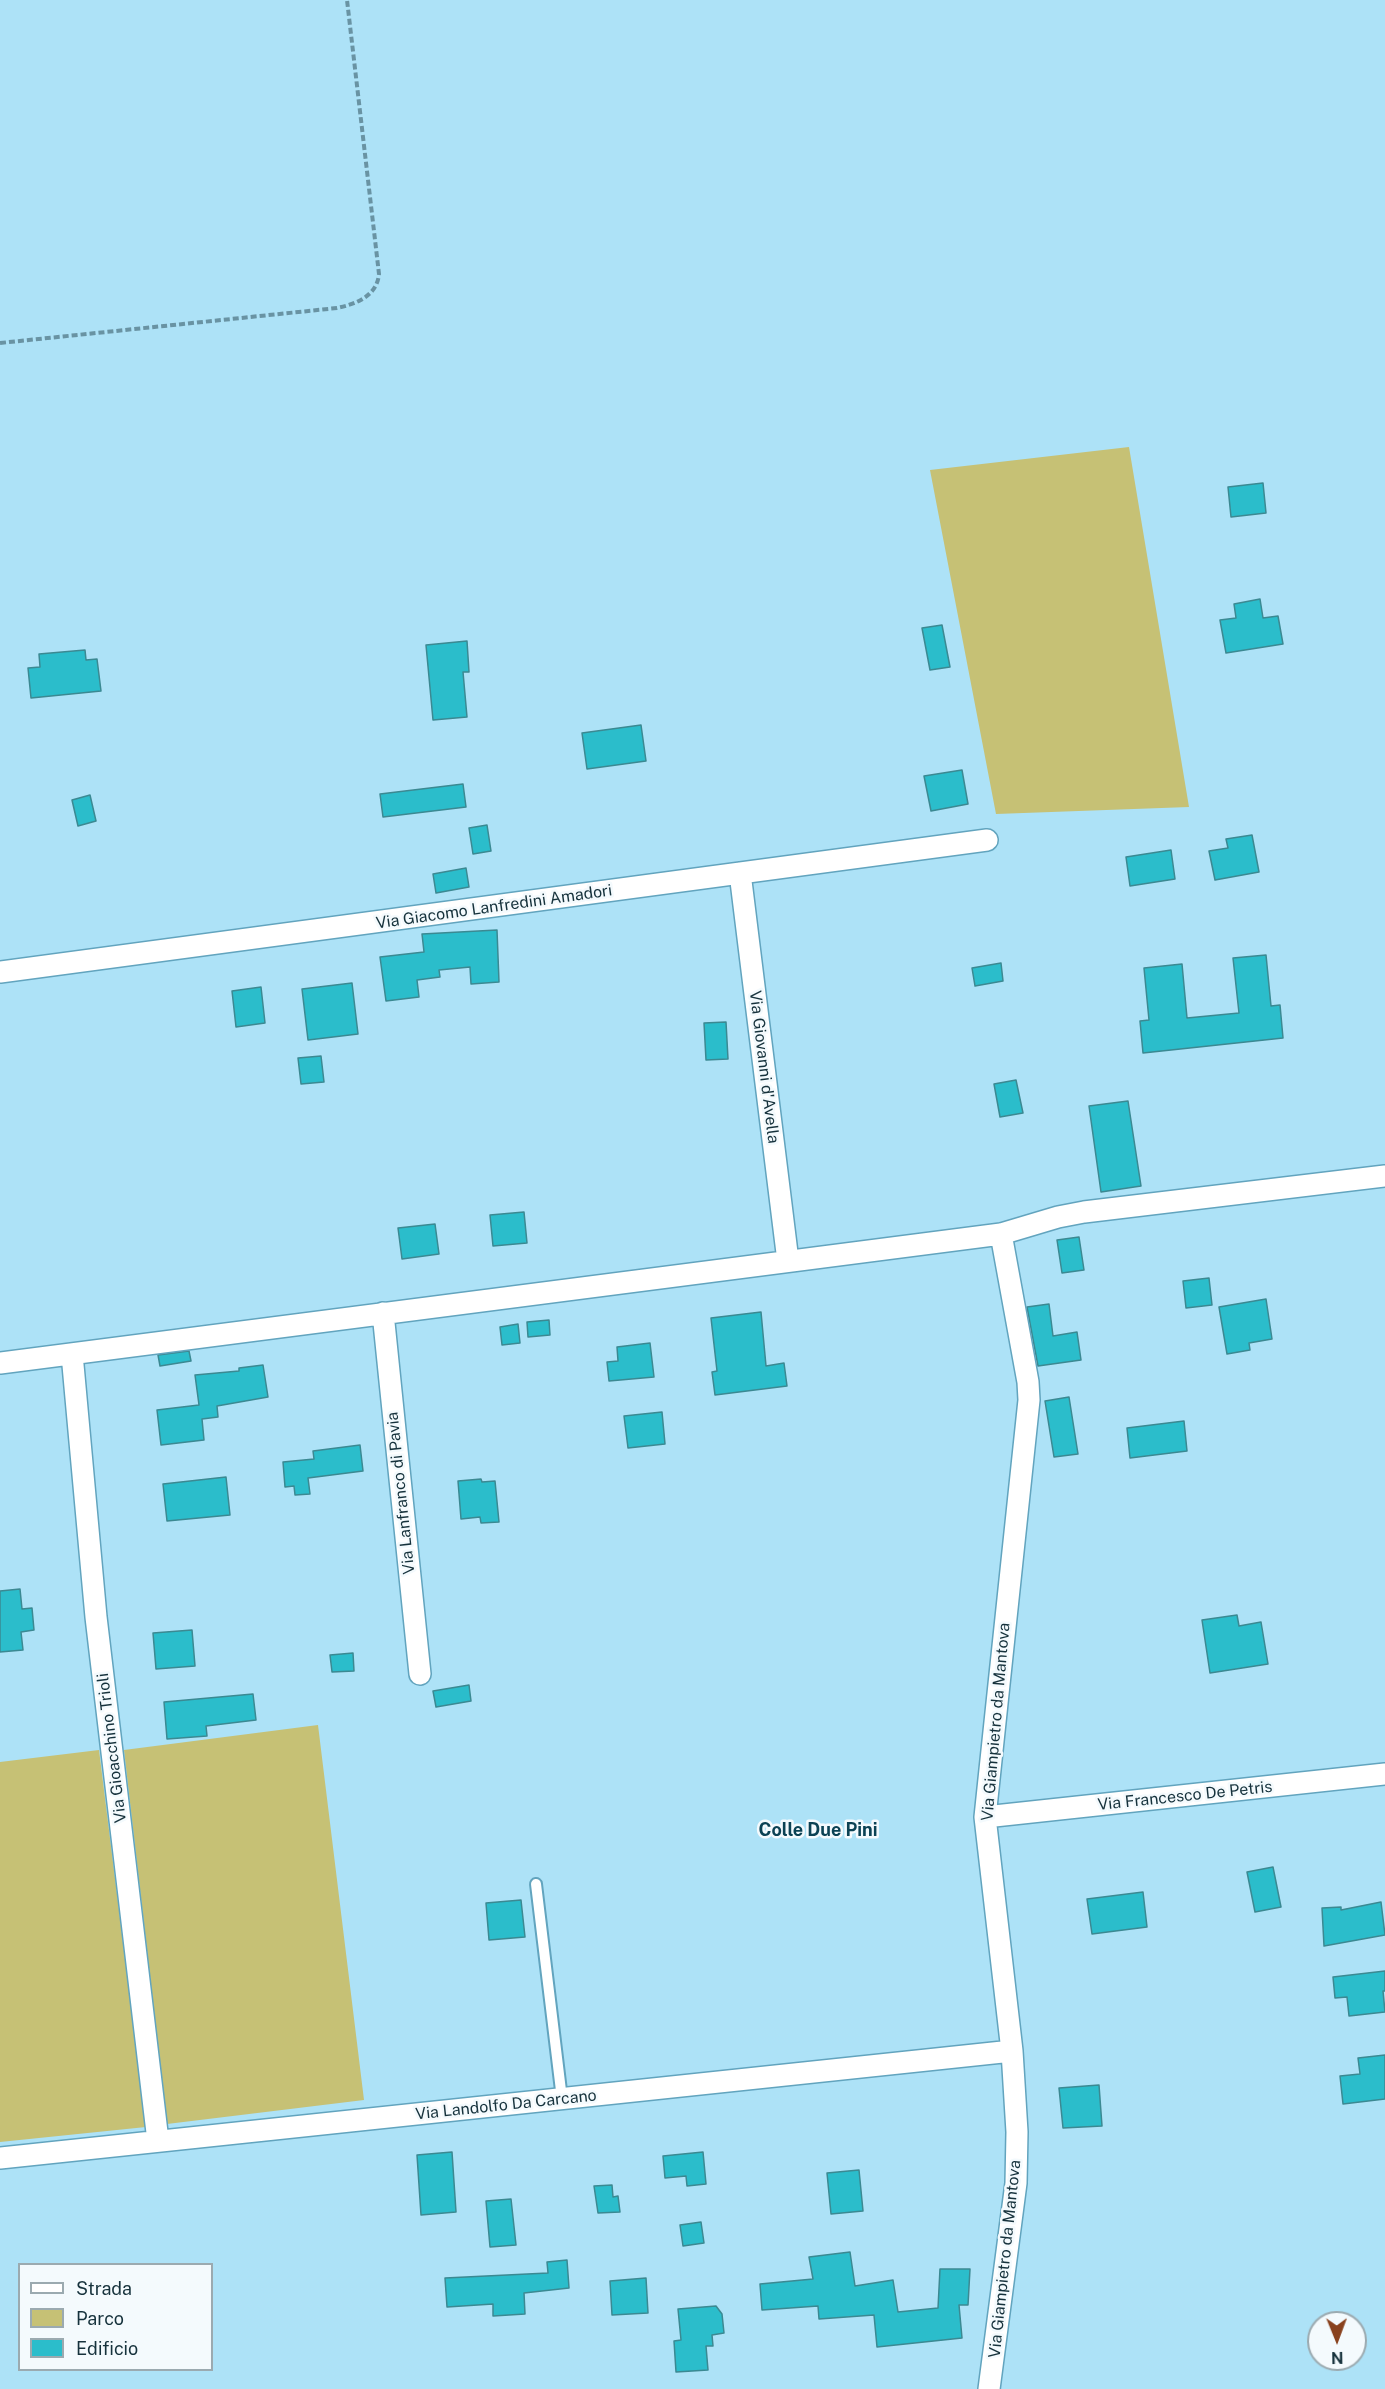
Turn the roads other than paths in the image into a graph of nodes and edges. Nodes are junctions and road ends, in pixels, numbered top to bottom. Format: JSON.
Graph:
{"nodes":[{"id":1,"x":987,"y":840,"type":"dead end"},
{"id":2,"x":740,"y":873,"type":"junction"},
{"id":3,"x":0,"y":972,"type":"edge"},
{"id":4,"x":1385,"y":1176,"type":"edge"},
{"id":5,"x":1001,"y":1234,"type":"junction"},
{"id":6,"x":788,"y":1261,"type":"junction"},
{"id":7,"x":383,"y":1313,"type":"junction"},
{"id":8,"x":72,"y":1354,"type":"junction"},
{"id":9,"x":0,"y":1363,"type":"edge"},
{"id":10,"x":420,"y":1674,"type":"dead end"},
{"id":11,"x":1385,"y":1774,"type":"edge"},
{"id":12,"x":985,"y":1817,"type":"junction"},
{"id":13,"x":536,"y":1884,"type":"dead end"},
{"id":14,"x":1012,"y":2051,"type":"junction"},
{"id":15,"x":562,"y":2099,"type":"junction"},
{"id":16,"x":158,"y":2141,"type":"junction"},
{"id":17,"x":0,"y":2158,"type":"edge"},
{"id":18,"x":989,"y":2389,"type":"edge"}],
"edges":[{"from":1,"to":2,"type":"street","name":"Via Giacomo Lanfredini Amadori"},
{"from":2,"to":3,"type":"street","name":"Via Giacomo Lanfredini Amadori"},
{"from":2,"to":6,"type":"street","name":"Via Giovanni d'Avella"},
{"from":4,"to":5,"type":"street"},
{"from":5,"to":6,"type":"street"},
{"from":5,"to":12,"type":"street","name":"Via Giampietro da Mantova"},
{"from":6,"to":7,"type":"street"},
{"from":7,"to":8,"type":"street"},
{"from":7,"to":10,"type":"street","name":"Via Lanfranco di Pavia"},
{"from":8,"to":9,"type":"street"},
{"from":8,"to":16,"type":"street","name":"Via Gioacchino Trioli"},
{"from":11,"to":12,"type":"street","name":"Via Francesco De Petris"},
{"from":12,"to":14,"type":"street","name":"Via Giampietro da Mantova"},
{"from":13,"to":15,"type":"lane"},
{"from":14,"to":15,"type":"street","name":"Via Landolfo Da Carcano"},
{"from":14,"to":18,"type":"street","name":"Via Giampietro da Mantova"},
{"from":15,"to":16,"type":"street","name":"Via Landolfo Da Carcano"},
{"from":16,"to":17,"type":"street","name":"Via Landolfo Da Carcano"}]}
